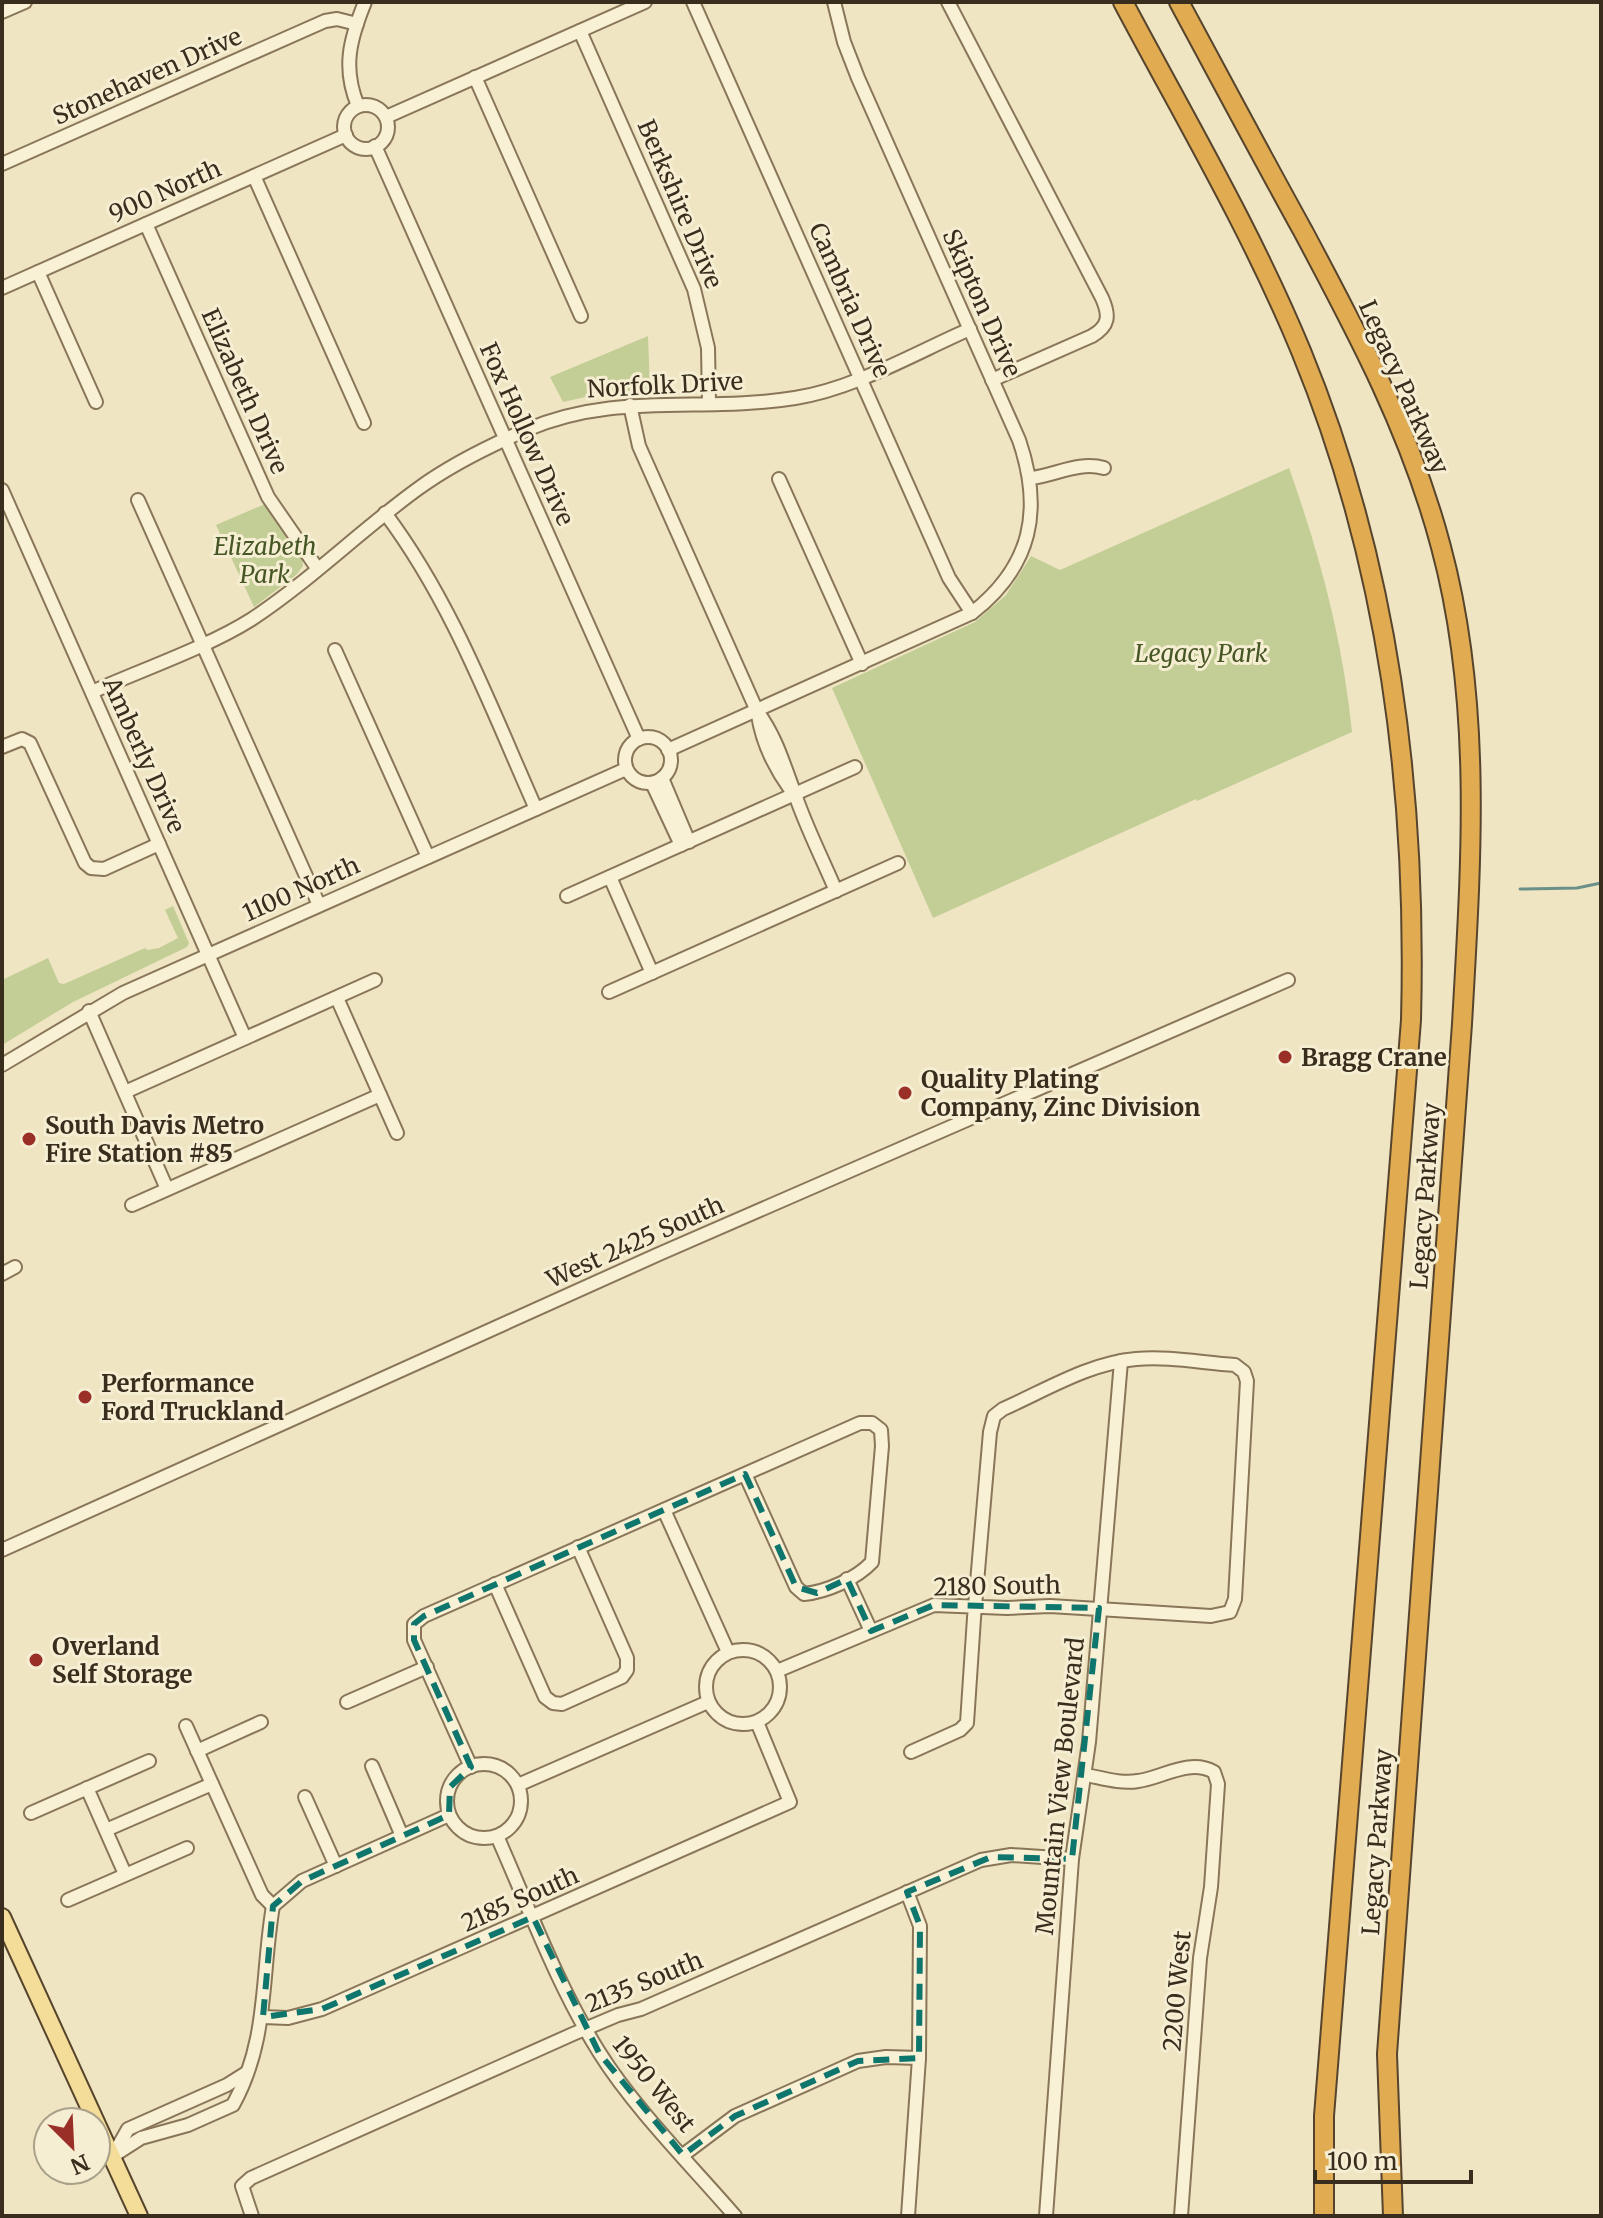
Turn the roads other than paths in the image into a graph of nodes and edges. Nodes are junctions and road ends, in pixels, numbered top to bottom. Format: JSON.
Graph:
{"nodes":[{"id":1,"x":25,"y":2,"type":"edge"},
{"id":2,"x":365,"y":2,"type":"edge"},
{"id":3,"x":645,"y":2,"type":"edge"},
{"id":4,"x":693,"y":2,"type":"edge"},
{"id":5,"x":834,"y":2,"type":"edge"},
{"id":6,"x":948,"y":2,"type":"edge"},
{"id":7,"x":1123,"y":2,"type":"edge"},
{"id":8,"x":1179,"y":2,"type":"edge"},
{"id":9,"x":2,"y":12,"type":"edge"},
{"id":10,"x":357,"y":24,"type":"junction"},
{"id":11,"x":580,"y":31,"type":"junction"},
{"id":12,"x":475,"y":77,"type":"junction"},
{"id":13,"x":358,"y":106,"type":"junction"},
{"id":14,"x":386,"y":117,"type":"junction"},
{"id":15,"x":346,"y":135,"type":"junction"},
{"id":16,"x":375,"y":146,"type":"junction"},
{"id":17,"x":2,"y":164,"type":"edge"},
{"id":18,"x":254,"y":176,"type":"junction"},
{"id":19,"x":146,"y":224,"type":"junction"},
{"id":20,"x":38,"y":272,"type":"junction"},
{"id":21,"x":2,"y":288,"type":"edge"},
{"id":22,"x":581,"y":316,"type":"dead end"},
{"id":23,"x":970,"y":329,"type":"junction"},
{"id":24,"x":860,"y":378,"type":"junction"},
{"id":25,"x":992,"y":380,"type":"junction"},
{"id":26,"x":96,"y":402,"type":"dead end"},
{"id":27,"x":709,"y":402,"type":"junction"},
{"id":28,"x":630,"y":405,"type":"junction"},
{"id":29,"x":364,"y":423,"type":"dead end"},
{"id":30,"x":505,"y":439,"type":"junction"},
{"id":31,"x":1104,"y":468,"type":"dead end"},
{"id":32,"x":1031,"y":478,"type":"junction"},
{"id":33,"x":779,"y":479,"type":"dead end"},
{"id":34,"x":2,"y":490,"type":"edge"},
{"id":35,"x":138,"y":500,"type":"dead end"},
{"id":36,"x":385,"y":513,"type":"junction"},
{"id":37,"x":317,"y":568,"type":"junction"},
{"id":38,"x":972,"y":613,"type":"junction"},
{"id":39,"x":203,"y":643,"type":"junction"},
{"id":40,"x":335,"y":650,"type":"dead end"},
{"id":41,"x":862,"y":664,"type":"junction"},
{"id":42,"x":92,"y":692,"type":"junction"},
{"id":43,"x":757,"y":711,"type":"junction"},
{"id":44,"x":639,"y":739,"type":"junction"},
{"id":45,"x":2,"y":747,"type":"edge"},
{"id":46,"x":668,"y":750,"type":"junction"},
{"id":47,"x":855,"y":767,"type":"dead end"},
{"id":48,"x":626,"y":769,"type":"junction"},
{"id":49,"x":657,"y":780,"type":"junction"},
{"id":50,"x":794,"y":795,"type":"junction"},
{"id":51,"x":536,"y":809,"type":"junction"},
{"id":52,"x":159,"y":844,"type":"junction"},
{"id":53,"x":685,"y":844,"type":"junction"},
{"id":54,"x":428,"y":857,"type":"junction"},
{"id":55,"x":898,"y":863,"type":"dead end"},
{"id":56,"x":610,"y":877,"type":"junction"},
{"id":57,"x":836,"y":891,"type":"junction"},
{"id":58,"x":567,"y":896,"type":"dead end"},
{"id":59,"x":319,"y":905,"type":"junction"},
{"id":60,"x":209,"y":954,"type":"junction"},
{"id":61,"x":652,"y":973,"type":"junction"},
{"id":62,"x":375,"y":980,"type":"dead end"},
{"id":63,"x":1288,"y":980,"type":"dead end"},
{"id":64,"x":609,"y":992,"type":"dead end"},
{"id":65,"x":337,"y":998,"type":"junction"},
{"id":66,"x":89,"y":1011,"type":"junction"},
{"id":67,"x":245,"y":1038,"type":"junction"},
{"id":68,"x":2,"y":1065,"type":"edge"},
{"id":69,"x":125,"y":1092,"type":"junction"},
{"id":70,"x":380,"y":1095,"type":"junction"},
{"id":71,"x":397,"y":1133,"type":"dead end"},
{"id":72,"x":167,"y":1189,"type":"junction"},
{"id":73,"x":132,"y":1205,"type":"dead end"},
{"id":74,"x":15,"y":1267,"type":"dead end"},
{"id":75,"x":2,"y":1274,"type":"edge"},
{"id":76,"x":1121,"y":1361,"type":"junction"},
{"id":77,"x":745,"y":1474,"type":"junction"},
{"id":78,"x":664,"y":1510,"type":"junction"},
{"id":79,"x":578,"y":1547,"type":"junction"},
{"id":80,"x":2,"y":1550,"type":"edge"},
{"id":81,"x":847,"y":1579,"type":"junction"},
{"id":82,"x":495,"y":1584,"type":"junction"},
{"id":83,"x":975,"y":1605,"type":"junction"},
{"id":84,"x":1099,"y":1608,"type":"junction"},
{"id":85,"x":871,"y":1631,"type":"junction"},
{"id":86,"x":728,"y":1652,"type":"junction"},
{"id":87,"x":427,"y":1667,"type":"junction"},
{"id":88,"x":777,"y":1671,"type":"junction"},
{"id":89,"x":347,"y":1702,"type":"dead end"},
{"id":90,"x":708,"y":1702,"type":"junction"},
{"id":91,"x":261,"y":1722,"type":"dead end"},
{"id":92,"x":757,"y":1722,"type":"junction"},
{"id":93,"x":186,"y":1726,"type":"dead end"},
{"id":94,"x":197,"y":1751,"type":"junction"},
{"id":95,"x":911,"y":1752,"type":"dead end"},
{"id":96,"x":149,"y":1761,"type":"dead end"},
{"id":97,"x":372,"y":1766,"type":"dead end"},
{"id":98,"x":471,"y":1767,"type":"junction"},
{"id":99,"x":1086,"y":1775,"type":"junction"},
{"id":100,"x":212,"y":1784,"type":"junction"},
{"id":101,"x":518,"y":1785,"type":"junction"},
{"id":102,"x":87,"y":1788,"type":"junction"},
{"id":103,"x":305,"y":1797,"type":"dead end"},
{"id":104,"x":31,"y":1813,"type":"dead end"},
{"id":105,"x":449,"y":1815,"type":"junction"},
{"id":106,"x":106,"y":1830,"type":"junction"},
{"id":107,"x":402,"y":1836,"type":"junction"},
{"id":108,"x":497,"y":1836,"type":"junction"},
{"id":109,"x":187,"y":1848,"type":"dead end"},
{"id":110,"x":1072,"y":1859,"type":"junction"},
{"id":111,"x":336,"y":1866,"type":"junction"},
{"id":112,"x":125,"y":1874,"type":"junction"},
{"id":113,"x":907,"y":1892,"type":"junction"},
{"id":114,"x":68,"y":1900,"type":"dead end"},
{"id":115,"x":273,"y":1906,"type":"junction"},
{"id":116,"x":2,"y":1917,"type":"edge"},
{"id":117,"x":533,"y":1917,"type":"junction"},
{"id":118,"x":263,"y":2017,"type":"junction"},
{"id":119,"x":585,"y":2029,"type":"junction"},
{"id":120,"x":919,"y":2058,"type":"junction"},
{"id":121,"x":246,"y":2073,"type":"junction"},
{"id":122,"x":683,"y":2155,"type":"junction"},
{"id":123,"x":113,"y":2156,"type":"junction"},
{"id":124,"x":139,"y":2216,"type":"edge"},
{"id":125,"x":252,"y":2216,"type":"edge"},
{"id":126,"x":735,"y":2216,"type":"edge"},
{"id":127,"x":908,"y":2216,"type":"edge"},
{"id":128,"x":1046,"y":2216,"type":"edge"},
{"id":129,"x":1181,"y":2216,"type":"edge"},
{"id":130,"x":1324,"y":2216,"type":"edge"},
{"id":131,"x":1393,"y":2216,"type":"edge"}],
"edges":[{"from":1,"to":9,"type":"street"},
{"from":2,"to":10,"type":"street"},
{"from":3,"to":11,"type":"street"},
{"from":4,"to":24,"type":"street","name":"Cambria Drive"},
{"from":5,"to":23,"type":"street","name":"Skipton Drive"},
{"from":6,"to":25,"type":"street"},
{"from":7,"to":130,"type":"highway","name":"Legacy Parkway"},
{"from":8,"to":131,"type":"highway","name":"Legacy Parkway"},
{"from":10,"to":13,"type":"street"},
{"from":10,"to":17,"type":"street","name":"Stonehaven Drive"},
{"from":11,"to":12,"type":"street"},
{"from":11,"to":27,"type":"street","name":"Berkshire Drive"},
{"from":12,"to":14,"type":"street"},
{"from":12,"to":22,"type":"street"},
{"from":13,"to":14,"type":"street"},
{"from":13,"to":15,"type":"street"},
{"from":14,"to":16,"type":"street"},
{"from":15,"to":16,"type":"street"},
{"from":15,"to":18,"type":"street","name":"900 North"},
{"from":16,"to":30,"type":"street","name":"Fox Hollow Drive"},
{"from":18,"to":19,"type":"street","name":"900 North"},
{"from":18,"to":29,"type":"street"},
{"from":19,"to":20,"type":"street","name":"900 North"},
{"from":19,"to":37,"type":"street","name":"Elizabeth Drive"},
{"from":20,"to":21,"type":"street","name":"900 North"},
{"from":20,"to":26,"type":"street"},
{"from":23,"to":24,"type":"street","name":"Norfolk Drive"},
{"from":23,"to":25,"type":"street","name":"Skipton Drive"},
{"from":24,"to":27,"type":"street","name":"Norfolk Drive"},
{"from":24,"to":38,"type":"street","name":"Cambria Drive"},
{"from":25,"to":32,"type":"street","name":"Skipton Drive"},
{"from":27,"to":28,"type":"street","name":"Norfolk Drive"},
{"from":28,"to":30,"type":"street","name":"Norfolk Drive"},
{"from":28,"to":43,"type":"street"},
{"from":30,"to":36,"type":"street","name":"Norfolk Drive"},
{"from":30,"to":44,"type":"street","name":"Fox Hollow Drive"},
{"from":31,"to":32,"type":"street"},
{"from":32,"to":38,"type":"street","name":"Skipton Drive"},
{"from":33,"to":41,"type":"street"},
{"from":34,"to":42,"type":"street","name":"Amberly Drive"},
{"from":35,"to":39,"type":"street"},
{"from":36,"to":37,"type":"street","name":"Norfolk Drive"},
{"from":36,"to":51,"type":"street"},
{"from":37,"to":39,"type":"street","name":"Norfolk Drive"},
{"from":38,"to":41,"type":"street"},
{"from":39,"to":42,"type":"street","name":"Norfolk Drive"},
{"from":39,"to":59,"type":"street"},
{"from":40,"to":54,"type":"street"},
{"from":41,"to":43,"type":"street"},
{"from":42,"to":52,"type":"street","name":"Amberly Drive"},
{"from":43,"to":46,"type":"street"},
{"from":43,"to":50,"type":"street"},
{"from":44,"to":46,"type":"street"},
{"from":44,"to":48,"type":"street"},
{"from":45,"to":52,"type":"street"},
{"from":46,"to":49,"type":"street"},
{"from":47,"to":50,"type":"street"},
{"from":48,"to":49,"type":"street"},
{"from":48,"to":51,"type":"street","name":"1100 North"},
{"from":49,"to":53,"type":"street"},
{"from":50,"to":53,"type":"street"},
{"from":50,"to":57,"type":"street"},
{"from":51,"to":54,"type":"street","name":"1100 North"},
{"from":52,"to":60,"type":"street","name":"Amberly Drive"},
{"from":53,"to":56,"type":"street"},
{"from":54,"to":59,"type":"street","name":"1100 North"},
{"from":55,"to":57,"type":"street"},
{"from":56,"to":58,"type":"street"},
{"from":56,"to":61,"type":"street"},
{"from":57,"to":61,"type":"street"},
{"from":59,"to":60,"type":"street","name":"1100 North"},
{"from":60,"to":66,"type":"street","name":"1100 North"},
{"from":60,"to":67,"type":"street","name":"Amberly Drive"},
{"from":61,"to":64,"type":"street"},
{"from":62,"to":65,"type":"street"},
{"from":63,"to":80,"type":"street","name":"West 2425 South"},
{"from":65,"to":67,"type":"street"},
{"from":65,"to":70,"type":"street"},
{"from":66,"to":68,"type":"street","name":"1100 North"},
{"from":66,"to":69,"type":"street"},
{"from":67,"to":69,"type":"street"},
{"from":69,"to":72,"type":"street"},
{"from":70,"to":71,"type":"street"},
{"from":70,"to":72,"type":"street"},
{"from":72,"to":73,"type":"street"},
{"from":74,"to":75,"type":"street"},
{"from":76,"to":83,"type":"street"},
{"from":76,"to":84,"type":"street","name":"Mountain View Boulevard"},
{"from":76,"to":84,"type":"street","name":"2180 South"},
{"from":77,"to":78,"type":"street"},
{"from":77,"to":81,"type":"street"},
{"from":77,"to":81,"type":"street"},
{"from":78,"to":79,"type":"street"},
{"from":78,"to":86,"type":"street"},
{"from":79,"to":82,"type":"street"},
{"from":79,"to":82,"type":"street"},
{"from":81,"to":85,"type":"street"},
{"from":82,"to":87,"type":"street"},
{"from":83,"to":84,"type":"street","name":"2180 South"},
{"from":83,"to":85,"type":"street","name":"2180 South"},
{"from":83,"to":95,"type":"street"},
{"from":84,"to":99,"type":"street","name":"Mountain View Boulevard"},
{"from":85,"to":88,"type":"street","name":"2180 South"},
{"from":86,"to":88,"type":"street"},
{"from":86,"to":90,"type":"street"},
{"from":87,"to":89,"type":"street"},
{"from":87,"to":98,"type":"street"},
{"from":88,"to":92,"type":"street"},
{"from":90,"to":92,"type":"street"},
{"from":90,"to":101,"type":"street"},
{"from":91,"to":94,"type":"street"},
{"from":92,"to":117,"type":"street","name":"2185 South"},
{"from":93,"to":94,"type":"street"},
{"from":94,"to":100,"type":"street"},
{"from":96,"to":102,"type":"street"},
{"from":97,"to":107,"type":"street"},
{"from":98,"to":101,"type":"street"},
{"from":98,"to":105,"type":"street"},
{"from":99,"to":110,"type":"street","name":"Mountain View Boulevard"},
{"from":99,"to":129,"type":"street","name":"2200 West"},
{"from":100,"to":106,"type":"street"},
{"from":100,"to":115,"type":"street"},
{"from":101,"to":108,"type":"street"},
{"from":102,"to":104,"type":"street"},
{"from":102,"to":106,"type":"street"},
{"from":103,"to":111,"type":"street"},
{"from":105,"to":107,"type":"street"},
{"from":105,"to":108,"type":"street"},
{"from":106,"to":112,"type":"street"},
{"from":107,"to":111,"type":"street"},
{"from":108,"to":117,"type":"street","name":"1950 West"},
{"from":109,"to":112,"type":"street"},
{"from":110,"to":113,"type":"street","name":"2135 South"},
{"from":110,"to":128,"type":"street","name":"Mountain View Boulevard"},
{"from":111,"to":115,"type":"street"},
{"from":112,"to":114,"type":"street"},
{"from":113,"to":119,"type":"street","name":"2135 South"},
{"from":113,"to":120,"type":"street"},
{"from":115,"to":118,"type":"street"},
{"from":116,"to":123,"type":"main road"},
{"from":117,"to":118,"type":"street","name":"2185 South"},
{"from":117,"to":119,"type":"street","name":"1950 West"},
{"from":118,"to":121,"type":"street"},
{"from":119,"to":122,"type":"street","name":"1950 West"},
{"from":119,"to":125,"type":"street","name":"2135 South"},
{"from":120,"to":122,"type":"street"},
{"from":120,"to":127,"type":"street"},
{"from":121,"to":123,"type":"street"},
{"from":121,"to":123,"type":"street"},
{"from":122,"to":126,"type":"street","name":"1950 West"},
{"from":123,"to":124,"type":"main road"}]}
